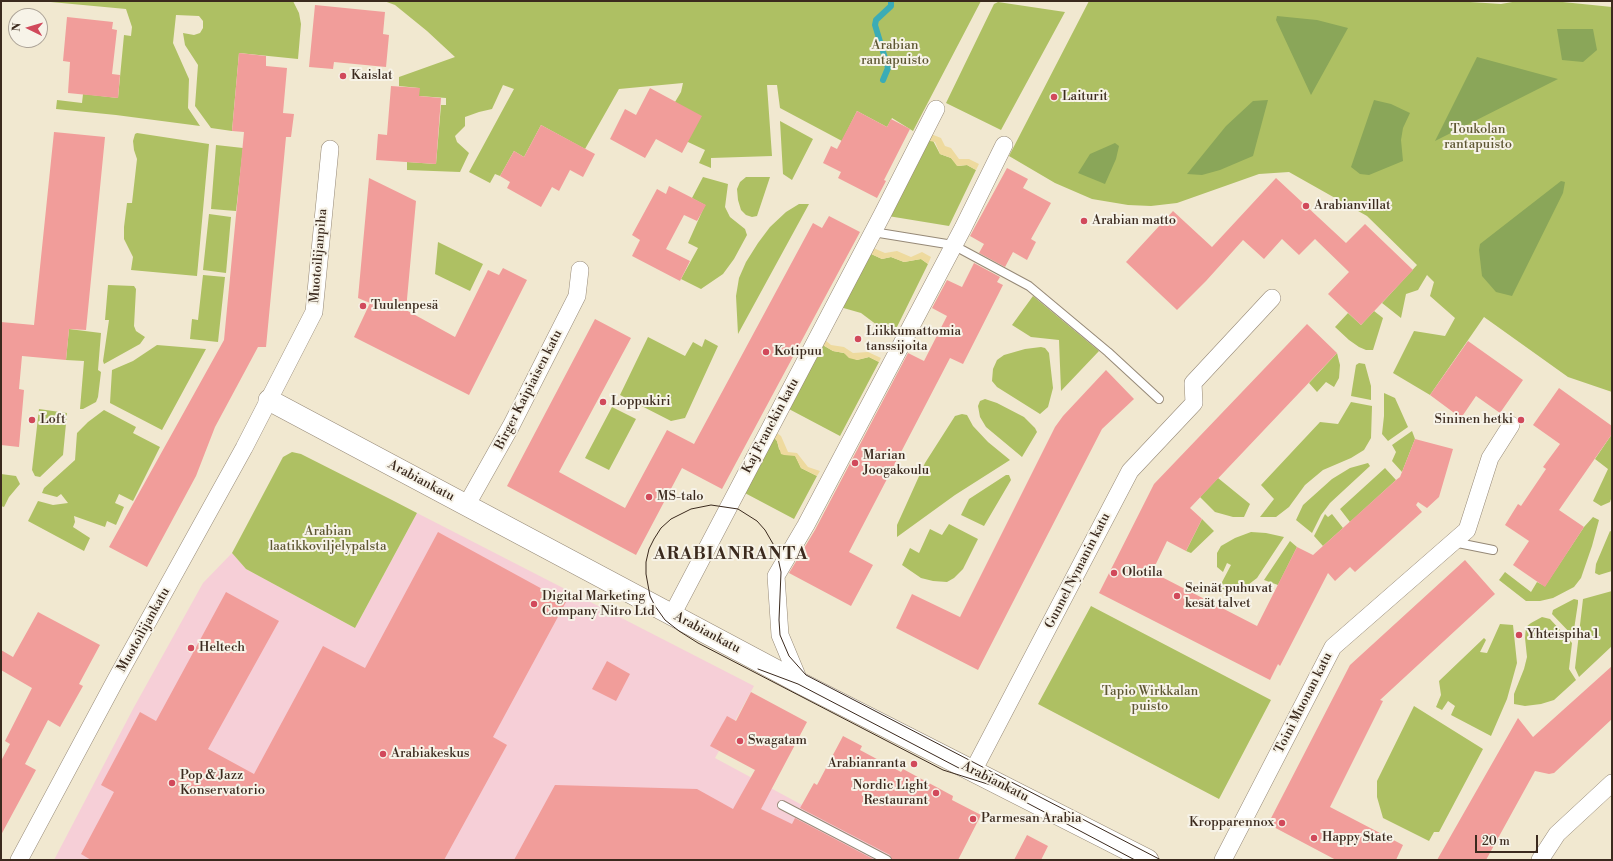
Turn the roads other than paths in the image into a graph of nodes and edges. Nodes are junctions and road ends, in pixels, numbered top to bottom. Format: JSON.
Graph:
{"nodes":[{"id":1,"x":936,"y":109,"type":"dead end"},
{"id":2,"x":1004,"y":144,"type":"dead end"},
{"id":3,"x":330,"y":149,"type":"dead end"},
{"id":4,"x":873,"y":232,"type":"junction"},
{"id":5,"x":953,"y":245,"type":"junction"},
{"id":6,"x":580,"y":270,"type":"dead end"},
{"id":7,"x":1272,"y":298,"type":"dead end"},
{"id":8,"x":1159,"y":399,"type":"dead end"},
{"id":9,"x":270,"y":400,"type":"junction"},
{"id":10,"x":1511,"y":425,"type":"dead end"},
{"id":11,"x":466,"y":506,"type":"junction"},
{"id":12,"x":1453,"y":542,"type":"junction"},
{"id":13,"x":1494,"y":550,"type":"dead end"},
{"id":14,"x":672,"y":615,"type":"junction"},
{"id":15,"x":800,"y":683,"type":"junction"},
{"id":16,"x":973,"y":771,"type":"junction"},
{"id":17,"x":1612,"y":783,"type":"edge"},
{"id":18,"x":782,"y":805,"type":"dead end"},
{"id":19,"x":19,"y":860,"type":"edge"},
{"id":20,"x":887,"y":860,"type":"edge"},
{"id":21,"x":1148,"y":860,"type":"edge"},
{"id":22,"x":1223,"y":860,"type":"edge"},
{"id":23,"x":1540,"y":860,"type":"edge"}],
"edges":[{"from":1,"to":4,"type":"street","name":"Kaj Franckin katu"},
{"from":2,"to":5,"type":"street"},
{"from":3,"to":9,"type":"street","name":"Muotoilijanpiha"},
{"from":4,"to":5,"type":"lane"},
{"from":4,"to":14,"type":"street","name":"Kaj Franckin katu"},
{"from":5,"to":8,"type":"lane"},
{"from":5,"to":15,"type":"street"},
{"from":6,"to":11,"type":"street","name":"Birger Kaipiaisen katu"},
{"from":7,"to":16,"type":"street","name":"Gunnel Nymanin katu"},
{"from":9,"to":11,"type":"street","name":"Arabiankatu"},
{"from":9,"to":19,"type":"street","name":"Muotoilijankatu"},
{"from":10,"to":12,"type":"street","name":"Toini Muonan katu"},
{"from":11,"to":14,"type":"street","name":"Arabiankatu"},
{"from":12,"to":13,"type":"lane"},
{"from":12,"to":22,"type":"street","name":"Toini Muonan katu"},
{"from":14,"to":15,"type":"street","name":"Arabiankatu"},
{"from":15,"to":16,"type":"street","name":"Arabiankatu"},
{"from":16,"to":21,"type":"street","name":"Arabiankatu"},
{"from":17,"to":23,"type":"street"},
{"from":18,"to":20,"type":"lane"}]}
